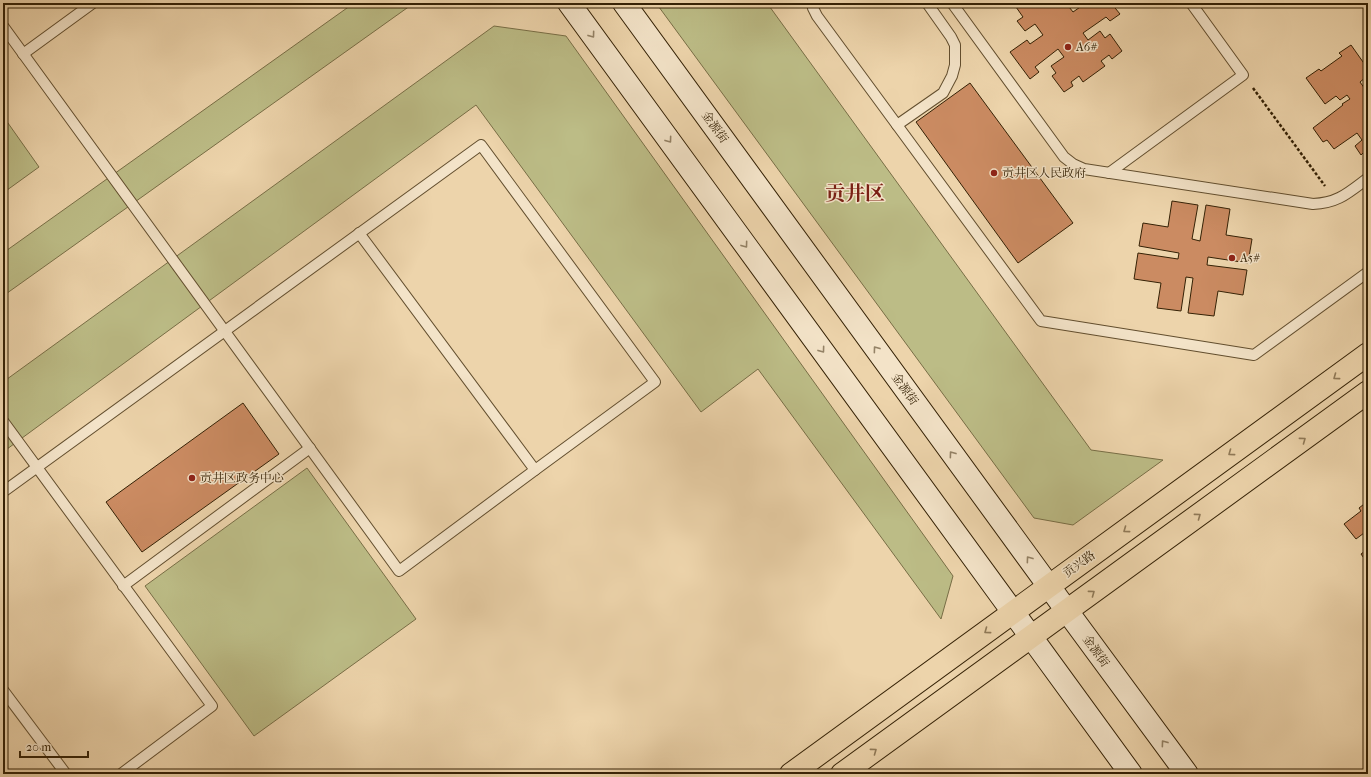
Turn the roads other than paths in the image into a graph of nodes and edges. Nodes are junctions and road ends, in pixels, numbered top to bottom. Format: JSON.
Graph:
{"nodes":[{"id":1,"x":93,"y":3,"type":"edge"},
{"id":2,"x":569,"y":3,"type":"edge"},
{"id":3,"x":624,"y":3,"type":"edge"},
{"id":4,"x":812,"y":3,"type":"edge"},
{"id":5,"x":927,"y":3,"type":"edge"},
{"id":6,"x":952,"y":3,"type":"edge"},
{"id":7,"x":1191,"y":3,"type":"edge"},
{"id":8,"x":3,"y":26,"type":"edge"},
{"id":9,"x":23,"y":54,"type":"junction"},
{"id":10,"x":897,"y":124,"type":"junction"},
{"id":11,"x":1109,"y":173,"type":"junction"},
{"id":12,"x":1368,"y":178,"type":"edge"},
{"id":13,"x":360,"y":233,"type":"junction"},
{"id":14,"x":1368,"y":272,"type":"edge"},
{"id":15,"x":224,"y":331,"type":"junction"},
{"id":16,"x":1368,"y":354,"type":"edge"},
{"id":17,"x":1368,"y":392,"type":"edge"},
{"id":18,"x":3,"y":421,"type":"edge"},
{"id":19,"x":310,"y":448,"type":"junction"},
{"id":20,"x":37,"y":467,"type":"junction"},
{"id":21,"x":535,"y":470,"type":"junction"},
{"id":22,"x":3,"y":492,"type":"edge"},
{"id":23,"x":123,"y":586,"type":"junction"},
{"id":24,"x":1049,"y":586,"type":"junction"},
{"id":25,"x":1067,"y":611,"type":"junction"},
{"id":26,"x":1013,"y":612,"type":"junction"},
{"id":27,"x":1031,"y":638,"type":"junction"},
{"id":28,"x":3,"y":690,"type":"edge"},
{"id":29,"x":66,"y":774,"type":"edge"},
{"id":30,"x":121,"y":774,"type":"edge"},
{"id":31,"x":790,"y":774,"type":"edge"},
{"id":32,"x":842,"y":774,"type":"edge"},
{"id":33,"x":1131,"y":774,"type":"edge"},
{"id":34,"x":1187,"y":774,"type":"edge"}],
"edges":[{"from":1,"to":9,"type":"lane"},
{"from":2,"to":26,"type":"main road","one_way":true},
{"from":24,"to":3,"type":"main road","name":"金源街","one_way":true},
{"from":4,"to":10,"type":"lane"},
{"from":5,"to":10,"type":"lane"},
{"from":6,"to":11,"type":"lane"},
{"from":7,"to":11,"type":"lane"},
{"from":8,"to":9,"type":"lane"},
{"from":9,"to":15,"type":"lane"},
{"from":10,"to":14,"type":"lane"},
{"from":11,"to":12,"type":"lane"},
{"from":13,"to":15,"type":"lane"},
{"from":13,"to":21,"type":"lane"},
{"from":13,"to":21,"type":"lane"},
{"from":15,"to":19,"type":"lane"},
{"from":15,"to":20,"type":"lane"},
{"from":16,"to":24,"type":"main road","name":"贡兴路","one_way":true},
{"from":25,"to":17,"type":"main road","one_way":true},
{"from":18,"to":20,"type":"lane"},
{"from":19,"to":21,"type":"lane"},
{"from":19,"to":23,"type":"lane"},
{"from":20,"to":22,"type":"lane"},
{"from":20,"to":23,"type":"lane"},
{"from":23,"to":30,"type":"lane"},
{"from":24,"to":25,"type":"main road","name":"金源街"},
{"from":24,"to":26,"type":"main road","name":"贡兴路"},
{"from":25,"to":27,"type":"main road"},
{"from":34,"to":25,"type":"main road","name":"金源街","one_way":true},
{"from":26,"to":27,"type":"main road"},
{"from":26,"to":31,"type":"main road","name":"贡兴路","one_way":true},
{"from":32,"to":27,"type":"main road","one_way":true},
{"from":27,"to":33,"type":"main road"},
{"from":28,"to":29,"type":"lane"}]}
